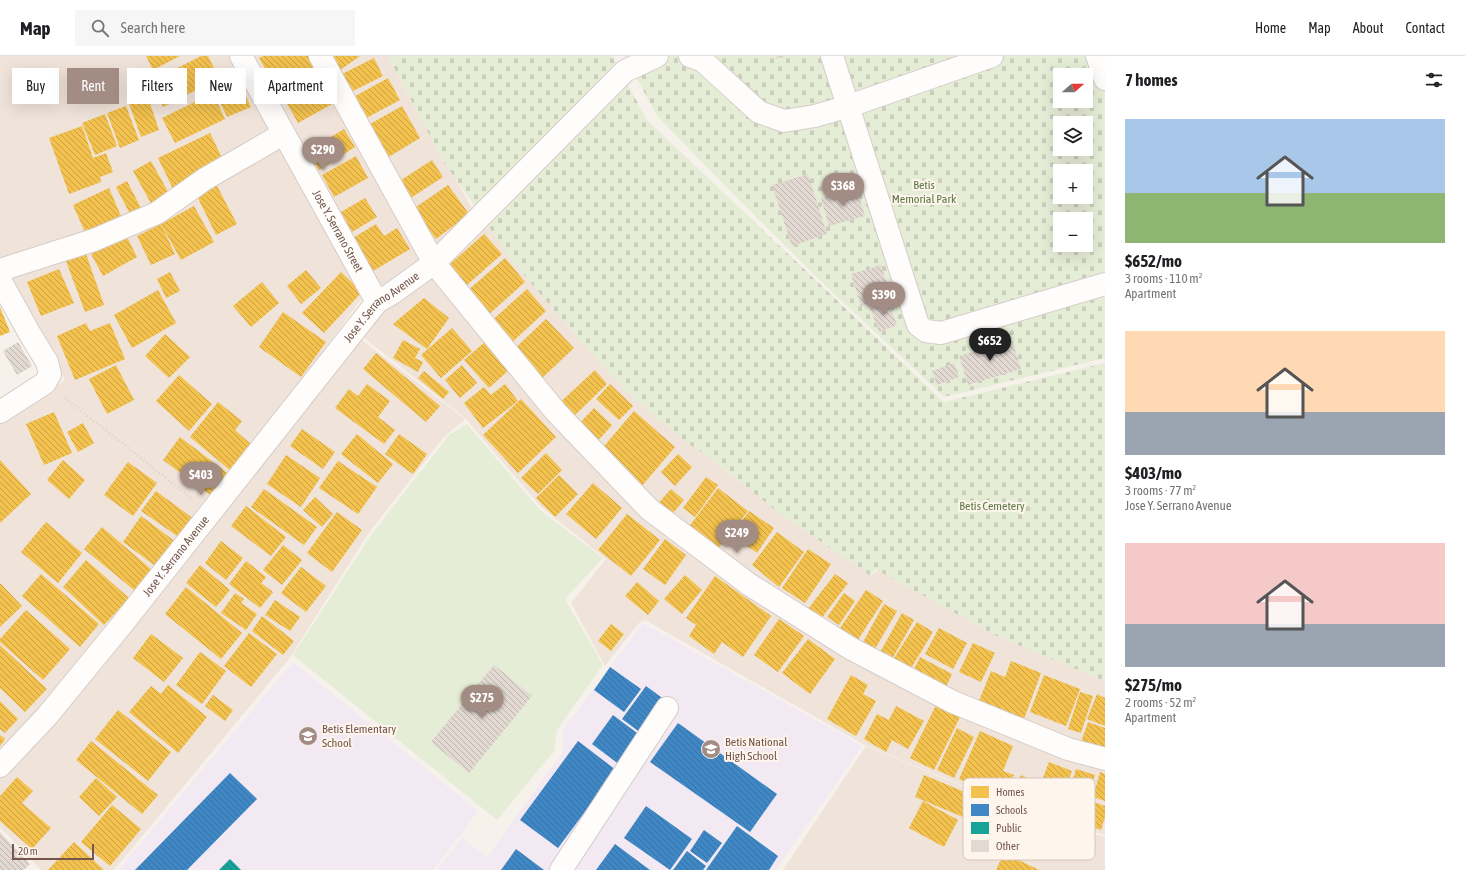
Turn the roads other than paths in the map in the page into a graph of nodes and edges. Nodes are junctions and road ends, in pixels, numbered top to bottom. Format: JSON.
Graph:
{"nodes":[{"id":1,"x":241,"y":56,"type":"edge"},
{"id":2,"x":320,"y":56,"type":"edge"},
{"id":3,"x":657,"y":56,"type":"edge"},
{"id":4,"x":690,"y":56,"type":"edge"},
{"id":5,"x":832,"y":56,"type":"edge"},
{"id":6,"x":992,"y":56,"type":"edge"},
{"id":7,"x":1097,"y":56,"type":"edge"},
{"id":8,"x":1105,"y":79,"type":"edge"},
{"id":9,"x":849,"y":106,"type":"junction"},
{"id":10,"x":283,"y":134,"type":"junction"},
{"id":11,"x":434,"y":263,"type":"junction"},
{"id":12,"x":0,"y":270,"type":"edge"},
{"id":13,"x":0,"y":280,"type":"edge"},
{"id":14,"x":1105,"y":284,"type":"edge"},
{"id":15,"x":377,"y":302,"type":"junction"},
{"id":16,"x":0,"y":412,"type":"edge"},
{"id":17,"x":667,"y":708,"type":"dead end"},
{"id":18,"x":1105,"y":759,"type":"edge"},
{"id":19,"x":0,"y":766,"type":"edge"},
{"id":20,"x":561,"y":870,"type":"edge"}],
"edges":[{"from":1,"to":10,"type":"street","name":"Jose Y. Serrano Street"},
{"from":2,"to":11,"type":"street"},
{"from":3,"to":11,"type":"street","name":"Jose Y. Serrano Avenue"},
{"from":4,"to":9,"type":"street"},
{"from":5,"to":9,"type":"street"},
{"from":6,"to":9,"type":"street"},
{"from":7,"to":8,"type":"street"},
{"from":9,"to":14,"type":"street"},
{"from":10,"to":12,"type":"street"},
{"from":10,"to":15,"type":"street","name":"Jose Y. Serrano Street"},
{"from":11,"to":15,"type":"street","name":"Jose Y. Serrano Avenue"},
{"from":11,"to":18,"type":"street"},
{"from":13,"to":16,"type":"street"},
{"from":15,"to":19,"type":"street","name":"Jose Y. Serrano Avenue"},
{"from":17,"to":20,"type":"street"}]}
